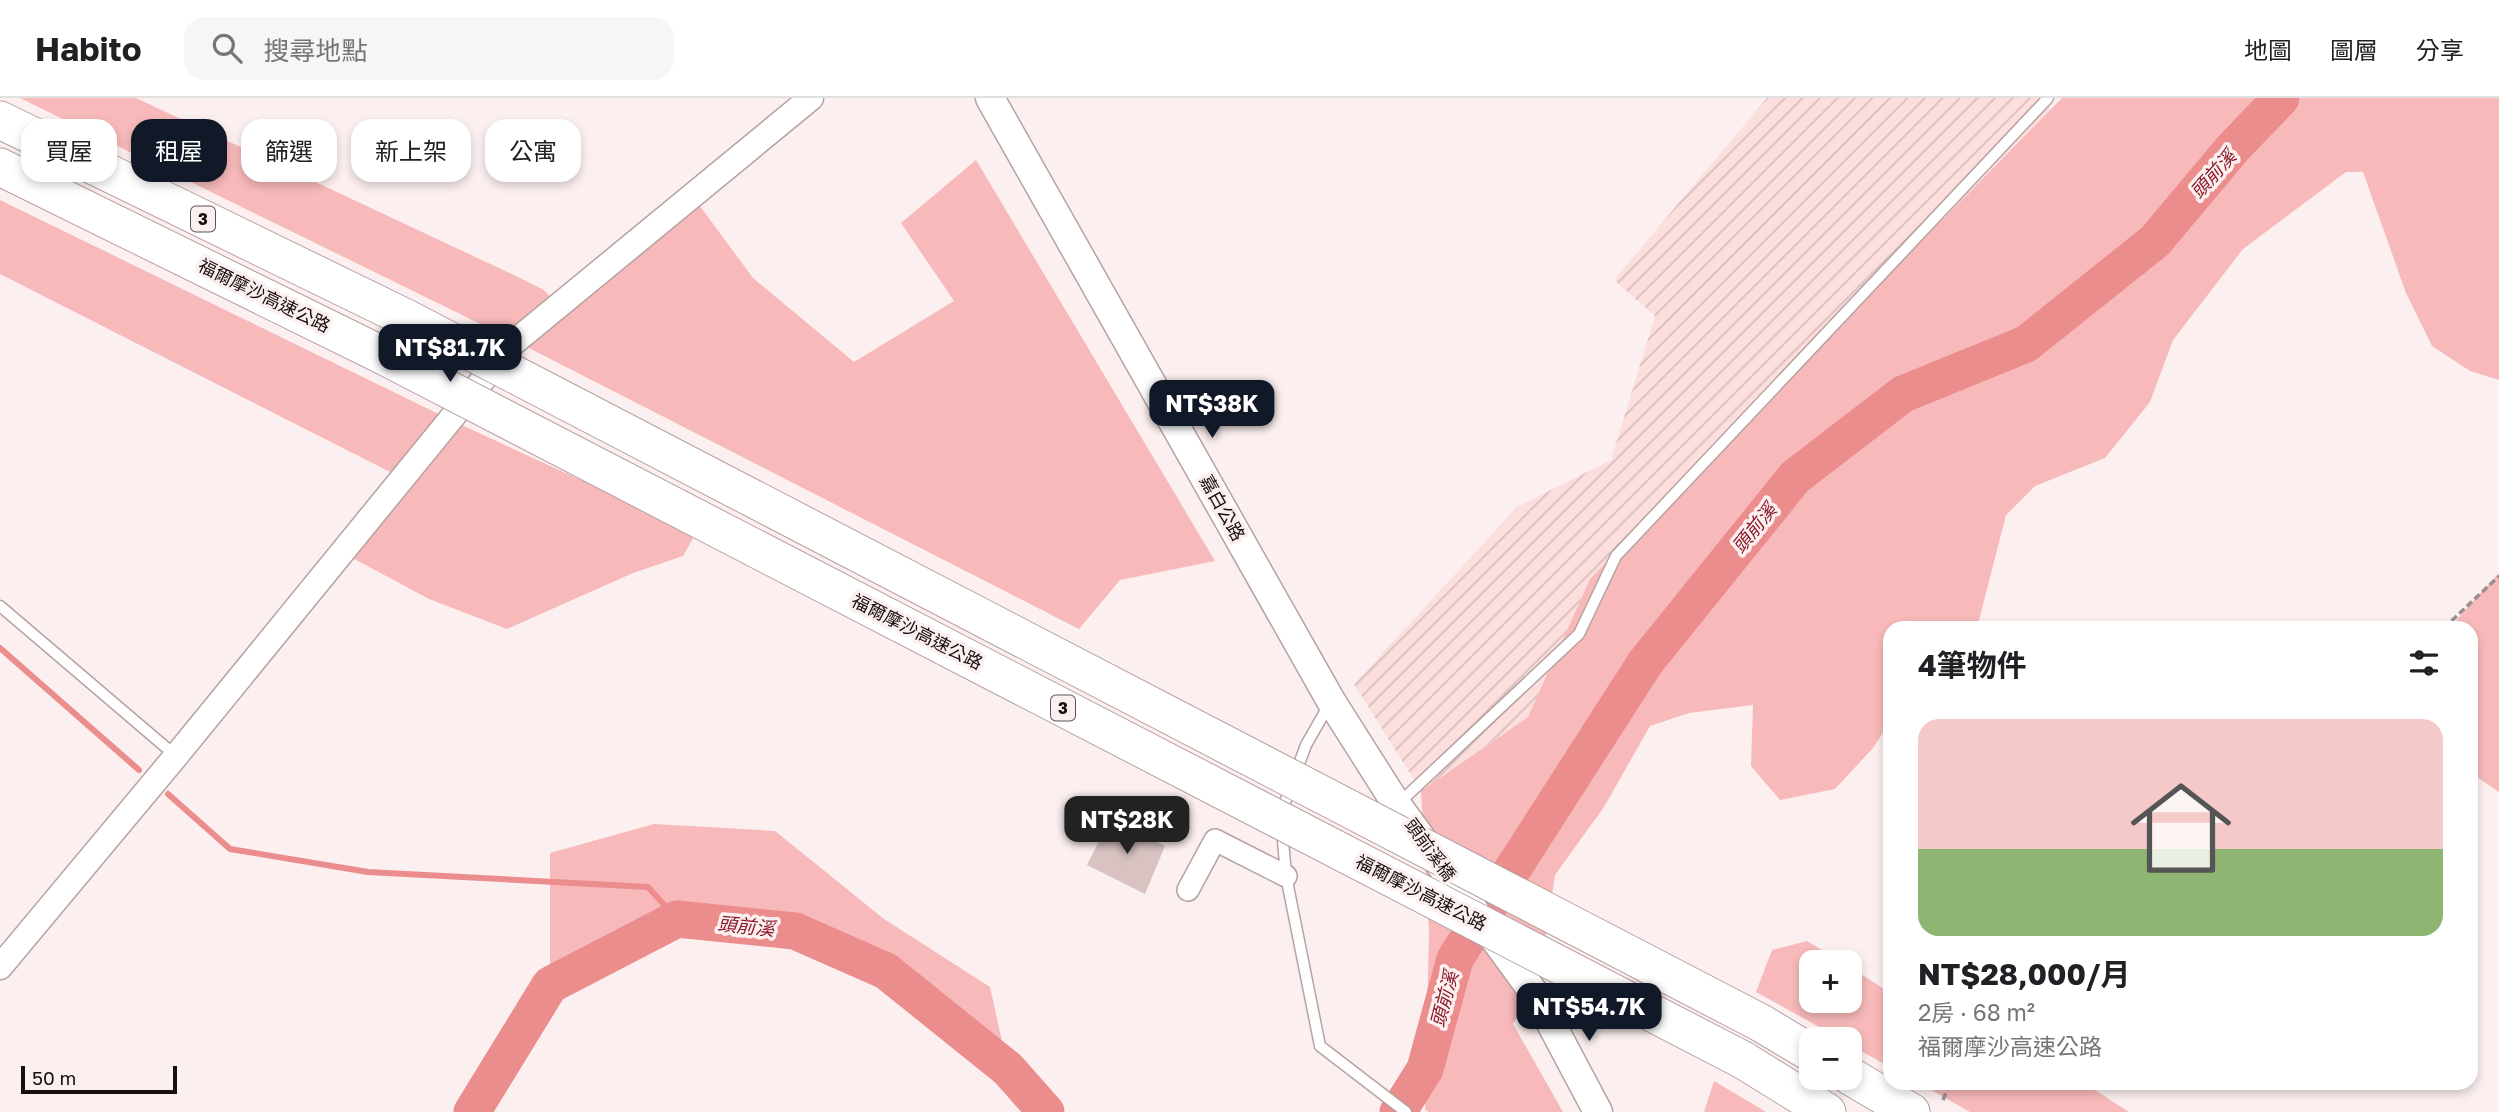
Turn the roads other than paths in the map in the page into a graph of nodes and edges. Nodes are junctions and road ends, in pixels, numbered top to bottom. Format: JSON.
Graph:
{"nodes":[{"id":1,"x":811,"y":98,"type":"edge"},
{"id":2,"x":990,"y":98,"type":"edge"},
{"id":3,"x":2048,"y":98,"type":"edge"},
{"id":4,"x":0,"y":120,"type":"edge"},
{"id":5,"x":0,"y":167,"type":"edge"},
{"id":6,"x":0,"y":606,"type":"edge"},
{"id":7,"x":1331,"y":701,"type":"junction"},
{"id":8,"x":176,"y":756,"type":"junction"},
{"id":9,"x":1397,"y":805,"type":"junction"},
{"id":10,"x":1286,"y":876,"type":"junction"},
{"id":11,"x":1188,"y":890,"type":"dead end"},
{"id":12,"x":0,"y":967,"type":"edge"},
{"id":13,"x":1799,"y":1046,"type":"edge"},
{"id":14,"x":1862,"y":1081,"type":"edge"},
{"id":15,"x":1883,"y":1089,"type":"edge"},
{"id":16,"x":1886,"y":1090,"type":"edge"},
{"id":17,"x":1927,"y":1106,"type":"edge"},
{"id":18,"x":1406,"y":1112,"type":"edge"},
{"id":19,"x":1598,"y":1112,"type":"edge"},
{"id":20,"x":1827,"y":1112,"type":"edge"}],
"edges":[{"from":1,"to":8,"type":"street"},
{"from":2,"to":7,"type":"main road","name":"嘉白公路"},
{"from":3,"to":9,"type":"lane"},
{"from":4,"to":13,"type":"highway","number":"3","bridge":true},
{"from":5,"to":20,"type":"highway","name":"福爾摩沙高速公路","number":"3","bridge":true},
{"from":6,"to":8,"type":"lane"},
{"from":7,"to":9,"type":"main road","name":"嘉白公路"},
{"from":7,"to":10,"type":"lane"},
{"from":8,"to":12,"type":"street"},
{"from":9,"to":19,"type":"main road","name":"頭前溪橋","bridge":true},
{"from":10,"to":11,"type":"street"},
{"from":10,"to":18,"type":"lane"},
{"from":14,"to":15,"type":"highway"},
{"from":16,"to":17,"type":"highway"}]}
